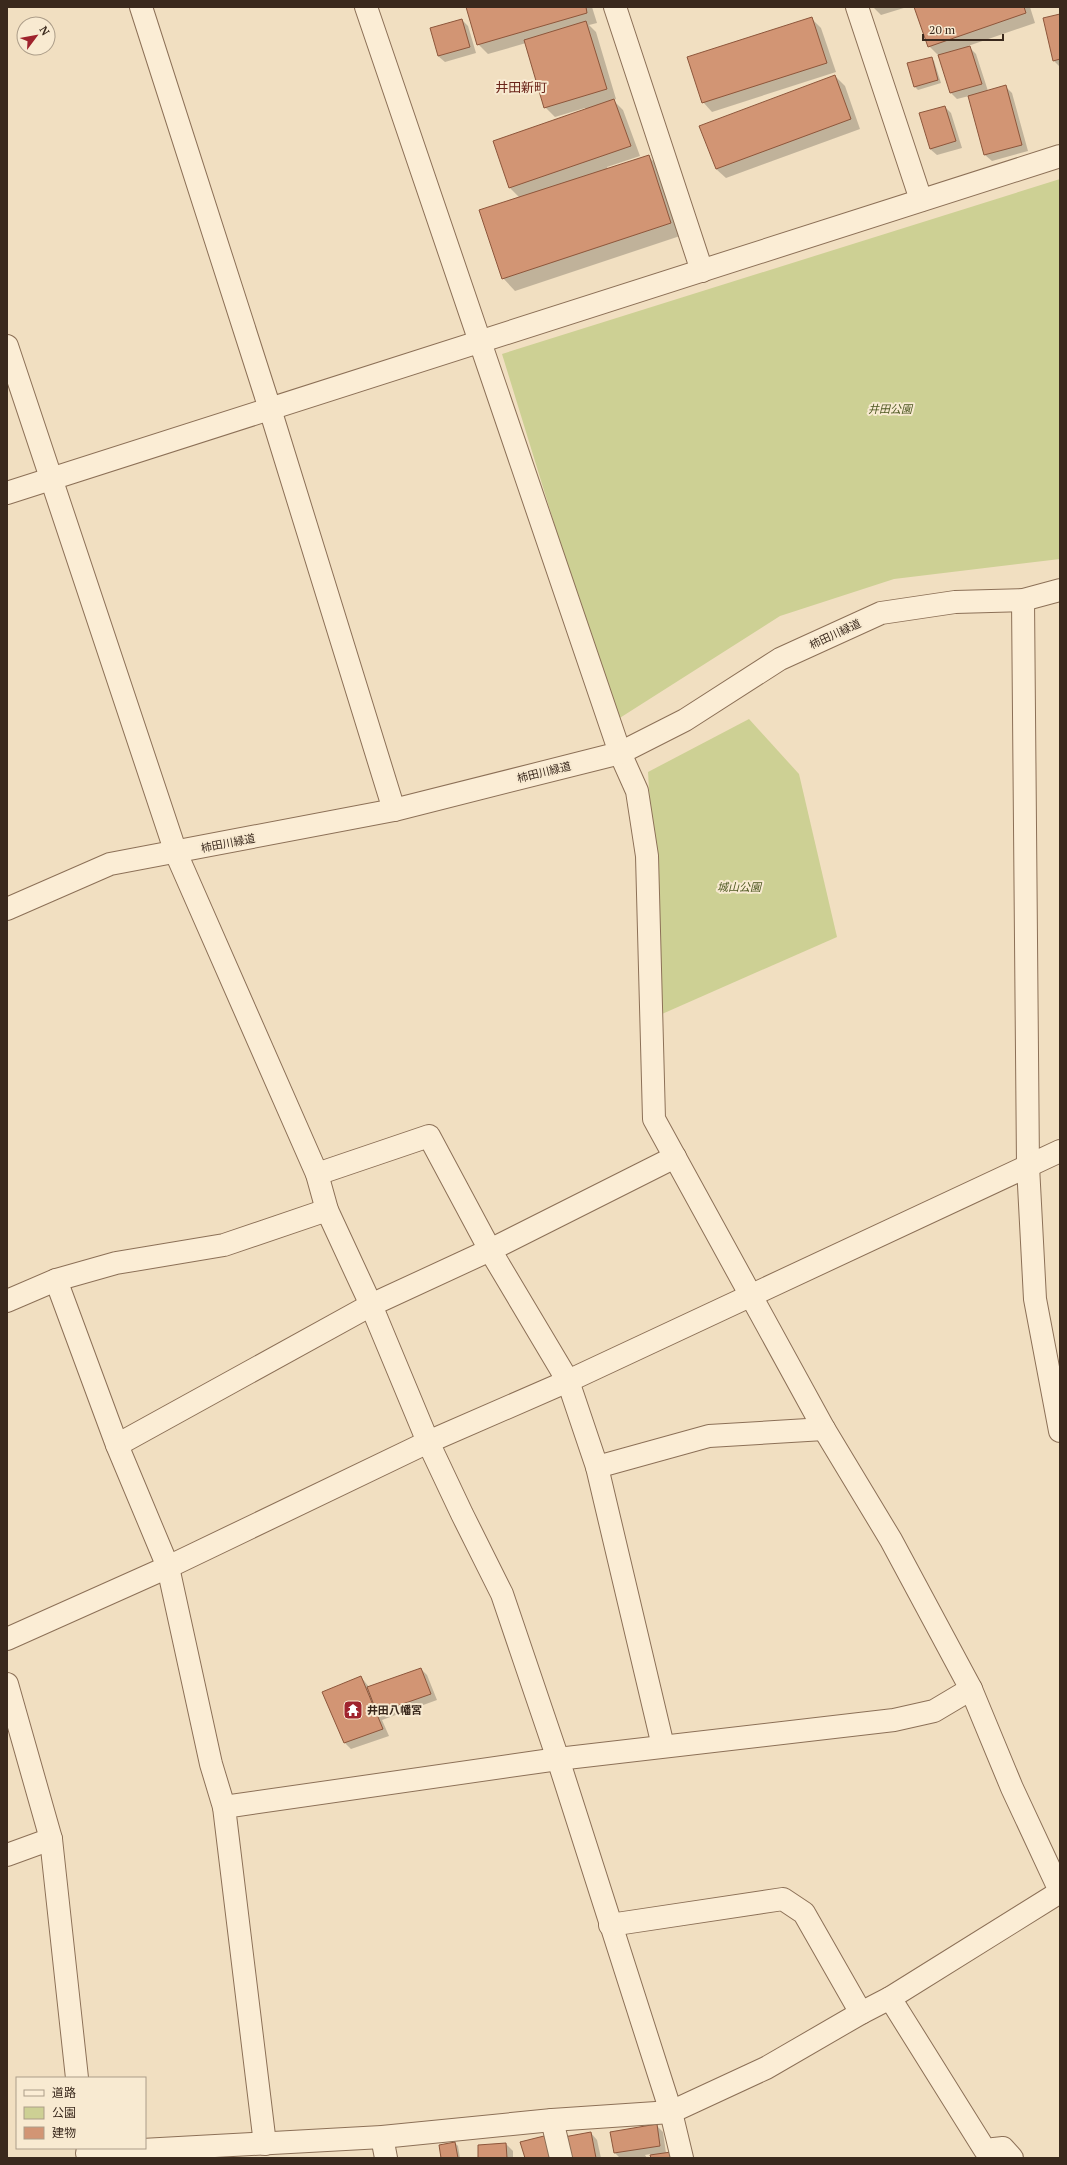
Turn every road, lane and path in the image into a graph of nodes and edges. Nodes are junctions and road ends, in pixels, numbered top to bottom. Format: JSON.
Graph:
{"nodes":[{"id":1,"x":141,"y":7,"type":"edge"},
{"id":2,"x":366,"y":7,"type":"edge"},
{"id":3,"x":615,"y":7,"type":"edge"},
{"id":4,"x":857,"y":7,"type":"edge"},
{"id":5,"x":1060,"y":156,"type":"edge"},
{"id":6,"x":922,"y":200,"type":"junction"},
{"id":7,"x":702,"y":271,"type":"junction"},
{"id":8,"x":480,"y":342,"type":"junction"},
{"id":9,"x":7,"y":346,"type":"edge"},
{"id":10,"x":270,"y":409,"type":"junction"},
{"id":11,"x":52,"y":480,"type":"junction"},
{"id":12,"x":7,"y":493,"type":"edge"},
{"id":13,"x":1060,"y":590,"type":"edge"},
{"id":14,"x":1023,"y":600,"type":"junction"},
{"id":15,"x":620,"y":753,"type":"junction"},
{"id":16,"x":394,"y":810,"type":"junction"},
{"id":17,"x":176,"y":853,"type":"junction"},
{"id":18,"x":7,"y":909,"type":"edge"},
{"id":19,"x":1060,"y":1151,"type":"edge"},
{"id":20,"x":675,"y":1157,"type":"junction"},
{"id":21,"x":1028,"y":1166,"type":"junction"},
{"id":22,"x":317,"y":1174,"type":"junction"},
{"id":23,"x":327,"y":1210,"type":"junction"},
{"id":24,"x":490,"y":1250,"type":"junction"},
{"id":25,"x":56,"y":1280,"type":"junction"},
{"id":26,"x":750,"y":1294,"type":"junction"},
{"id":27,"x":7,"y":1301,"type":"edge"},
{"id":28,"x":371,"y":1304,"type":"junction"},
{"id":29,"x":568,"y":1381,"type":"junction"},
{"id":30,"x":1060,"y":1428,"type":"edge"},
{"id":31,"x":824,"y":1429,"type":"junction"},
{"id":32,"x":428,"y":1442,"type":"junction"},
{"id":33,"x":117,"y":1445,"type":"junction"},
{"id":34,"x":597,"y":1467,"type":"junction"},
{"id":35,"x":168,"y":1567,"type":"junction"},
{"id":36,"x":7,"y":1639,"type":"edge"},
{"id":37,"x":7,"y":1684,"type":"edge"},
{"id":38,"x":971,"y":1689,"type":"junction"},
{"id":39,"x":663,"y":1746,"type":"junction"},
{"id":40,"x":558,"y":1759,"type":"junction"},
{"id":41,"x":224,"y":1807,"type":"junction"},
{"id":42,"x":51,"y":1839,"type":"junction"},
{"id":43,"x":7,"y":1855,"type":"edge"},
{"id":44,"x":1060,"y":1892,"type":"edge"},
{"id":45,"x":610,"y":1925,"type":"junction"},
{"id":46,"x":890,"y":1998,"type":"junction"},
{"id":47,"x":861,"y":2013,"type":"junction"},
{"id":48,"x":77,"y":2077,"type":"edge"},
{"id":49,"x":671,"y":2112,"type":"junction"},
{"id":50,"x":552,"y":2120,"type":"junction"},
{"id":51,"x":265,"y":2144,"type":"junction"},
{"id":52,"x":384,"y":2148,"type":"edge"},
{"id":53,"x":87,"y":2153,"type":"edge"},
{"id":54,"x":561,"y":2158,"type":"edge"},
{"id":55,"x":682,"y":2158,"type":"edge"},
{"id":56,"x":1012,"y":2158,"type":"edge"}],
"edges":[{"from":1,"to":10,"type":"street"},
{"from":2,"to":8,"type":"street"},
{"from":3,"to":7,"type":"street"},
{"from":4,"to":6,"type":"street"},
{"from":5,"to":6,"type":"street"},
{"from":6,"to":7,"type":"street"},
{"from":7,"to":8,"type":"street"},
{"from":8,"to":10,"type":"street"},
{"from":8,"to":15,"type":"street"},
{"from":9,"to":11,"type":"street"},
{"from":10,"to":11,"type":"street"},
{"from":10,"to":16,"type":"street"},
{"from":11,"to":12,"type":"street"},
{"from":11,"to":17,"type":"street"},
{"from":13,"to":14,"type":"street","name":"柿田川緑道"},
{"from":14,"to":15,"type":"street","name":"柿田川緑道"},
{"from":14,"to":21,"type":"street"},
{"from":15,"to":16,"type":"street","name":"柿田川緑道"},
{"from":15,"to":20,"type":"street"},
{"from":16,"to":17,"type":"street","name":"柿田川緑道"},
{"from":17,"to":18,"type":"street","name":"柿田川緑道"},
{"from":17,"to":22,"type":"street"},
{"from":19,"to":21,"type":"street"},
{"from":20,"to":24,"type":"street"},
{"from":20,"to":26,"type":"street"},
{"from":21,"to":26,"type":"street"},
{"from":21,"to":30,"type":"street"},
{"from":22,"to":23,"type":"street"},
{"from":22,"to":24,"type":"street"},
{"from":23,"to":25,"type":"street"},
{"from":23,"to":28,"type":"street"},
{"from":24,"to":28,"type":"street"},
{"from":24,"to":29,"type":"street"},
{"from":25,"to":27,"type":"street"},
{"from":25,"to":33,"type":"street"},
{"from":26,"to":29,"type":"street"},
{"from":26,"to":31,"type":"street"},
{"from":28,"to":32,"type":"street"},
{"from":28,"to":33,"type":"street"},
{"from":29,"to":32,"type":"street"},
{"from":29,"to":34,"type":"street"},
{"from":31,"to":34,"type":"street"},
{"from":31,"to":38,"type":"street"},
{"from":32,"to":35,"type":"street"},
{"from":32,"to":40,"type":"street"},
{"from":33,"to":35,"type":"street"},
{"from":34,"to":39,"type":"street"},
{"from":35,"to":36,"type":"street"},
{"from":35,"to":41,"type":"street"},
{"from":37,"to":42,"type":"street"},
{"from":38,"to":39,"type":"street"},
{"from":38,"to":44,"type":"street"},
{"from":39,"to":40,"type":"street"},
{"from":40,"to":41,"type":"street"},
{"from":40,"to":45,"type":"street"},
{"from":41,"to":51,"type":"street"},
{"from":42,"to":43,"type":"street"},
{"from":42,"to":48,"type":"street"},
{"from":44,"to":46,"type":"street"},
{"from":45,"to":47,"type":"street"},
{"from":45,"to":49,"type":"street"},
{"from":46,"to":47,"type":"street"},
{"from":46,"to":56,"type":"street"},
{"from":47,"to":49,"type":"street"},
{"from":49,"to":50,"type":"street"},
{"from":49,"to":55,"type":"street"},
{"from":50,"to":52,"type":"street"},
{"from":50,"to":54,"type":"street"},
{"from":51,"to":52,"type":"street"},
{"from":51,"to":53,"type":"street"}]}
